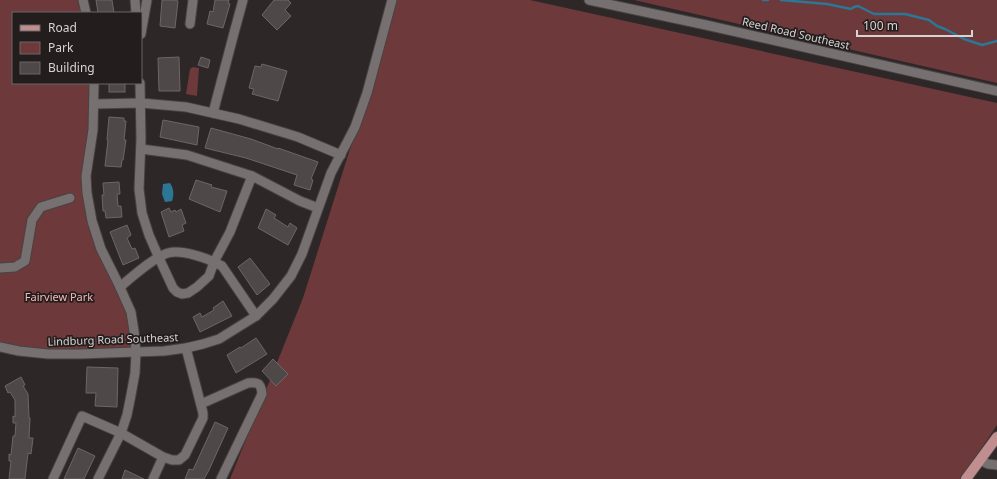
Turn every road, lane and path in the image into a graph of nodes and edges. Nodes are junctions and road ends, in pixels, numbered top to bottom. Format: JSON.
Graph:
{"nodes":[{"id":1,"x":83,"y":0,"type":"edge"},
{"id":2,"x":135,"y":0,"type":"edge"},
{"id":3,"x":147,"y":0,"type":"edge"},
{"id":4,"x":193,"y":0,"type":"edge"},
{"id":5,"x":243,"y":0,"type":"edge"},
{"id":6,"x":392,"y":0,"type":"edge"},
{"id":7,"x":589,"y":0,"type":"edge"},
{"id":8,"x":86,"y":12,"type":"edge"},
{"id":9,"x":136,"y":12,"type":"edge"},
{"id":10,"x":190,"y":24,"type":"dead end"},
{"id":11,"x":142,"y":28,"type":"edge"},
{"id":12,"x":94,"y":84,"type":"edge"},
{"id":13,"x":140,"y":84,"type":"edge"},
{"id":14,"x":997,"y":91,"type":"edge"},
{"id":15,"x":141,"y":103,"type":"junction"},
{"id":16,"x":94,"y":104,"type":"junction"},
{"id":17,"x":213,"y":113,"type":"junction"},
{"id":18,"x":141,"y":149,"type":"junction"},
{"id":19,"x":341,"y":155,"type":"junction"},
{"id":20,"x":252,"y":176,"type":"junction"},
{"id":21,"x":70,"y":198,"type":"dead end"},
{"id":22,"x":318,"y":208,"type":"junction"},
{"id":23,"x":159,"y":258,"type":"junction"},
{"id":24,"x":214,"y":262,"type":"junction"},
{"id":25,"x":0,"y":268,"type":"edge"},
{"id":26,"x":120,"y":287,"type":"junction"},
{"id":27,"x":256,"y":316,"type":"junction"},
{"id":28,"x":0,"y":346,"type":"edge"},
{"id":29,"x":186,"y":348,"type":"junction"},
{"id":30,"x":136,"y":352,"type":"junction"},
{"id":31,"x":201,"y":404,"type":"junction"},
{"id":32,"x":121,"y":433,"type":"junction"},
{"id":33,"x":997,"y":437,"type":"edge"},
{"id":34,"x":163,"y":456,"type":"junction"},
{"id":35,"x":980,"y":460,"type":"junction"},
{"id":36,"x":997,"y":465,"type":"edge"},
{"id":37,"x":52,"y":479,"type":"edge"},
{"id":38,"x":98,"y":479,"type":"edge"},
{"id":39,"x":153,"y":479,"type":"edge"},
{"id":40,"x":221,"y":479,"type":"edge"},
{"id":41,"x":966,"y":479,"type":"edge"}],
"edges":[{"from":1,"to":8,"type":"street"},
{"from":2,"to":9,"type":"street"},
{"from":3,"to":11,"type":"street"},
{"from":4,"to":10,"type":"street"},
{"from":5,"to":17,"type":"street"},
{"from":6,"to":19,"type":"street","name":"Lindburg Road Southeast"},
{"from":7,"to":14,"type":"street","name":"Reed Road Southeast"},
{"from":12,"to":16,"type":"street"},
{"from":13,"to":15,"type":"street"},
{"from":15,"to":16,"type":"street"},
{"from":15,"to":17,"type":"street"},
{"from":15,"to":18,"type":"street"},
{"from":16,"to":26,"type":"street"},
{"from":17,"to":19,"type":"street"},
{"from":18,"to":20,"type":"street"},
{"from":18,"to":23,"type":"street"},
{"from":19,"to":22,"type":"street","name":"Lindburg Road Southeast"},
{"from":20,"to":22,"type":"street"},
{"from":20,"to":24,"type":"street"},
{"from":21,"to":25,"type":"street"},
{"from":22,"to":27,"type":"street","name":"Lindburg Road Southeast"},
{"from":23,"to":24,"type":"street"},
{"from":23,"to":24,"type":"street"},
{"from":23,"to":26,"type":"street"},
{"from":24,"to":27,"type":"street"},
{"from":26,"to":30,"type":"street"},
{"from":27,"to":29,"type":"street","name":"Lindburg Road Southeast"},
{"from":28,"to":30,"type":"street","name":"Lindburg Road Southeast"},
{"from":29,"to":30,"type":"street","name":"Lindburg Road Southeast"},
{"from":29,"to":31,"type":"street"},
{"from":30,"to":32,"type":"street"},
{"from":31,"to":34,"type":"street"},
{"from":31,"to":40,"type":"street"},
{"from":32,"to":34,"type":"street"},
{"from":32,"to":37,"type":"street"},
{"from":32,"to":38,"type":"street"},
{"from":33,"to":35,"type":"main road"},
{"from":34,"to":39,"type":"street"},
{"from":35,"to":36,"type":"street"},
{"from":35,"to":41,"type":"main road"}]}
